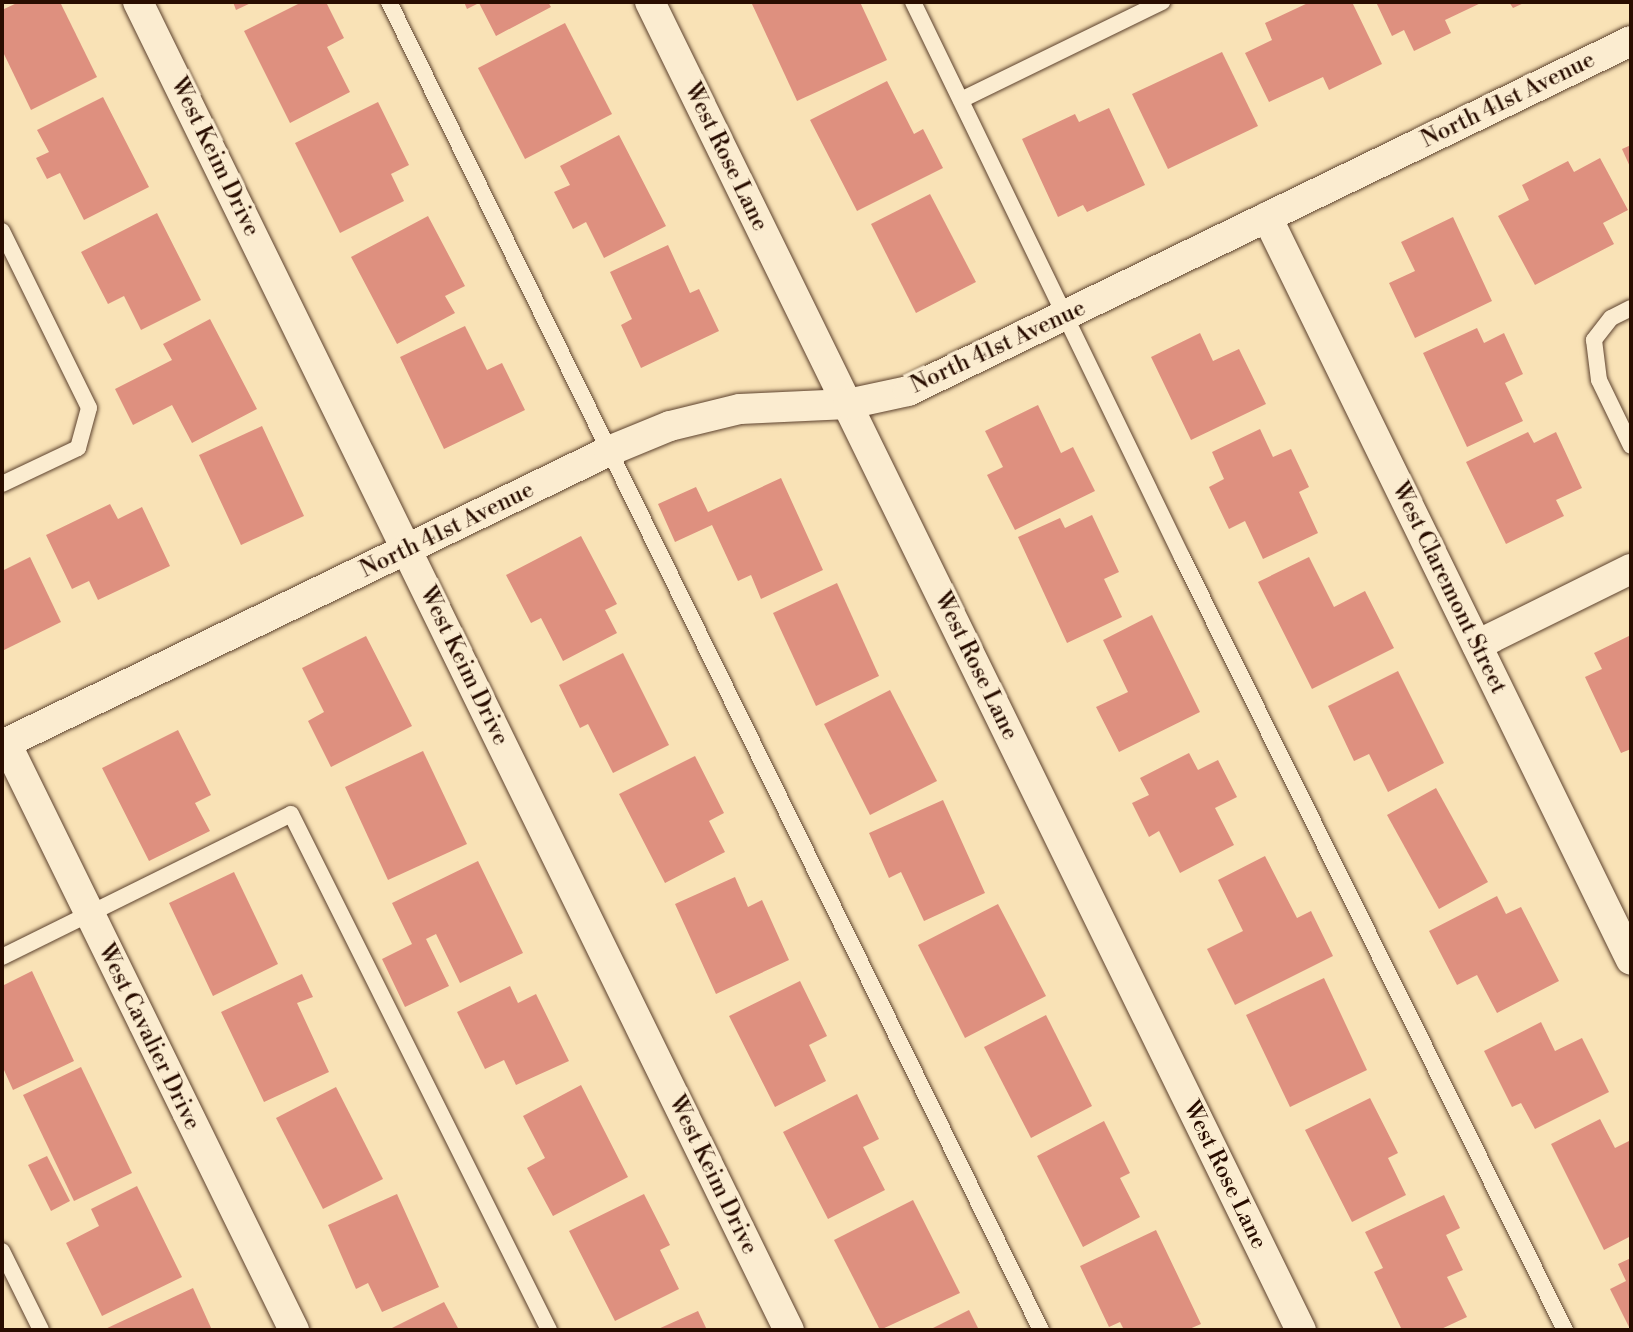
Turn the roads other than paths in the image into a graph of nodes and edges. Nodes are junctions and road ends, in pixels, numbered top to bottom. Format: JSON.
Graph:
{"nodes":[{"id":1,"x":138,"y":2,"type":"edge"},
{"id":2,"x":389,"y":2,"type":"edge"},
{"id":3,"x":650,"y":2,"type":"edge"},
{"id":4,"x":914,"y":2,"type":"edge"},
{"id":5,"x":1162,"y":2,"type":"edge"},
{"id":6,"x":1631,"y":41,"type":"edge"},
{"id":7,"x":961,"y":100,"type":"junction"},
{"id":8,"x":1267,"y":217,"type":"junction"},
{"id":9,"x":2,"y":231,"type":"edge"},
{"id":10,"x":1631,"y":308,"type":"edge"},
{"id":11,"x":1067,"y":315,"type":"junction"},
{"id":12,"x":848,"y":404,"type":"junction"},
{"id":13,"x":1631,"y":446,"type":"edge"},
{"id":14,"x":609,"y":451,"type":"junction"},
{"id":15,"x":2,"y":484,"type":"edge"},
{"id":16,"x":408,"y":550,"type":"junction"},
{"id":17,"x":1631,"y":569,"type":"edge"},
{"id":18,"x":1477,"y":645,"type":"junction"},
{"id":19,"x":4,"y":744,"type":"edge"},
{"id":20,"x":88,"y":914,"type":"junction"},
{"id":21,"x":2,"y":957,"type":"edge"},
{"id":22,"x":1631,"y":960,"type":"edge"},
{"id":23,"x":2,"y":1251,"type":"edge"},
{"id":24,"x":41,"y":1330,"type":"edge"},
{"id":25,"x":294,"y":1330,"type":"edge"},
{"id":26,"x":549,"y":1330,"type":"edge"},
{"id":27,"x":789,"y":1330,"type":"edge"},
{"id":28,"x":1041,"y":1330,"type":"edge"},
{"id":29,"x":1301,"y":1330,"type":"edge"},
{"id":30,"x":1565,"y":1330,"type":"edge"}],
"edges":[{"from":1,"to":16,"type":"street","name":"West Keim Drive"},
{"from":2,"to":14,"type":"lane"},
{"from":3,"to":12,"type":"street","name":"West Rose Lane"},
{"from":4,"to":7,"type":"lane"},
{"from":5,"to":7,"type":"lane"},
{"from":6,"to":8,"type":"street","name":"North 41st Avenue"},
{"from":7,"to":11,"type":"lane"},
{"from":8,"to":11,"type":"street","name":"North 41st Avenue"},
{"from":8,"to":18,"type":"street","name":"West Claremont Street"},
{"from":9,"to":15,"type":"lane"},
{"from":10,"to":13,"type":"lane"},
{"from":11,"to":12,"type":"street","name":"North 41st Avenue"},
{"from":11,"to":30,"type":"lane"},
{"from":12,"to":14,"type":"street","name":"North 41st Avenue"},
{"from":12,"to":29,"type":"street","name":"West Rose Lane"},
{"from":14,"to":16,"type":"street","name":"North 41st Avenue"},
{"from":14,"to":28,"type":"lane"},
{"from":16,"to":19,"type":"street","name":"North 41st Avenue"},
{"from":16,"to":27,"type":"street","name":"West Keim Drive"},
{"from":17,"to":18,"type":"street"},
{"from":18,"to":22,"type":"street","name":"West Claremont Street"},
{"from":19,"to":20,"type":"street","name":"West Cavalier Drive"},
{"from":20,"to":21,"type":"lane"},
{"from":20,"to":25,"type":"street","name":"West Cavalier Drive"},
{"from":20,"to":26,"type":"lane"},
{"from":23,"to":24,"type":"lane"}]}
